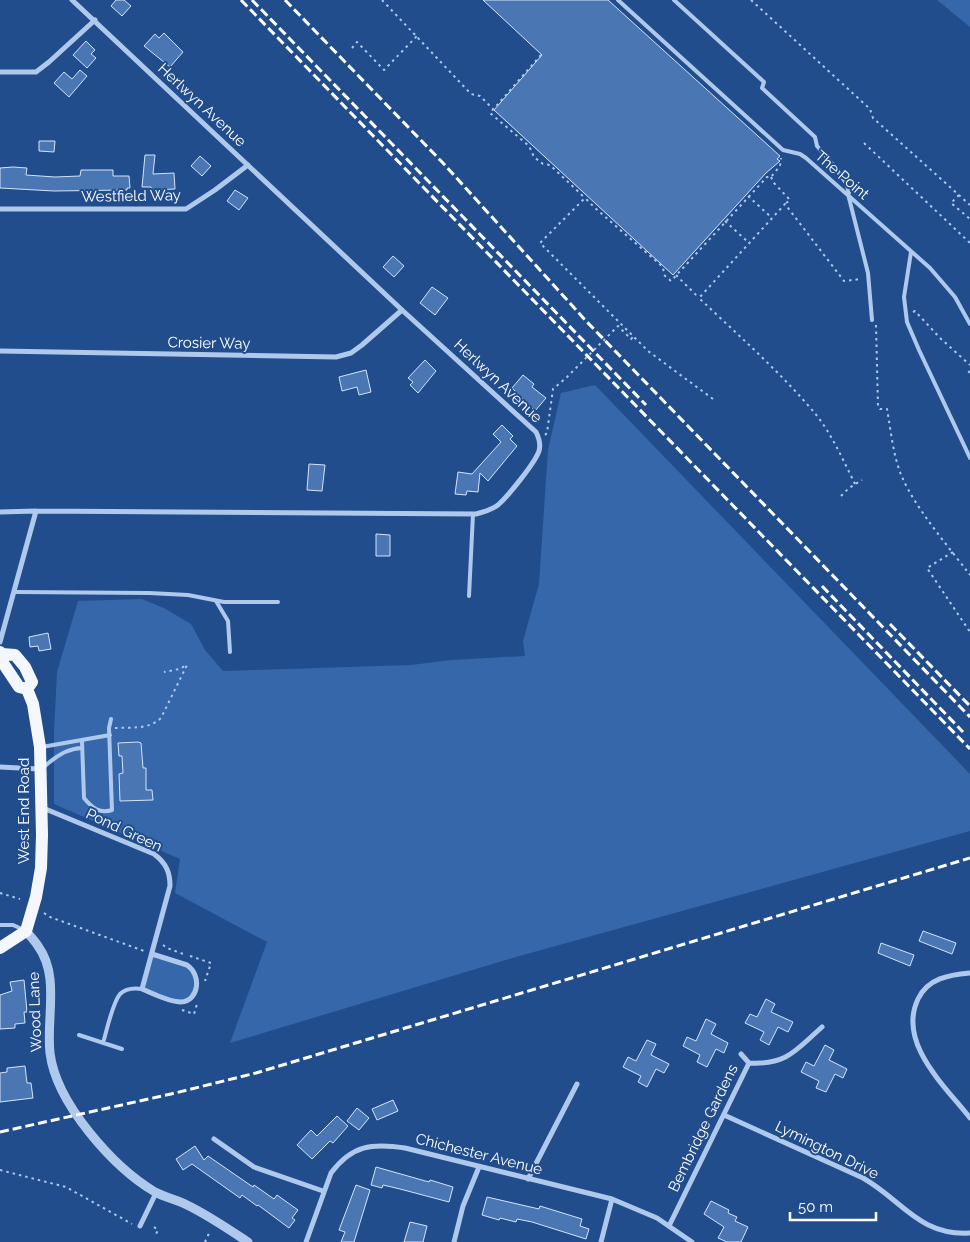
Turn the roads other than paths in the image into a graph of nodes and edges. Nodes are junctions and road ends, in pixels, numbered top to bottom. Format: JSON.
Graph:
{"nodes":[{"id":1,"x":72,"y":0,"type":"edge"},
{"id":2,"x":618,"y":0,"type":"edge"},
{"id":3,"x":674,"y":0,"type":"edge"},
{"id":4,"x":95,"y":20,"type":"junction"},
{"id":5,"x":0,"y":72,"type":"edge"},
{"id":6,"x":248,"y":165,"type":"junction"},
{"id":7,"x":848,"y":194,"type":"junction"},
{"id":8,"x":0,"y":209,"type":"edge"},
{"id":9,"x":911,"y":252,"type":"junction"},
{"id":10,"x":402,"y":310,"type":"junction"},
{"id":11,"x":872,"y":320,"type":"road end"},
{"id":12,"x":970,"y":324,"type":"edge"},
{"id":13,"x":0,"y":351,"type":"edge"},
{"id":14,"x":970,"y":458,"type":"edge"},
{"id":15,"x":36,"y":511,"type":"junction"},
{"id":16,"x":0,"y":512,"type":"edge"},
{"id":17,"x":473,"y":514,"type":"junction"},
{"id":18,"x":15,"y":592,"type":"junction"},
{"id":19,"x":469,"y":596,"type":"dead end"},
{"id":20,"x":216,"y":601,"type":"junction"},
{"id":21,"x":278,"y":602,"type":"dead end"},
{"id":22,"x":1,"y":649,"type":"edge"},
{"id":23,"x":230,"y":652,"type":"dead end"},
{"id":24,"x":111,"y":719,"type":"dead end"},
{"id":25,"x":110,"y":735,"type":"junction"},
{"id":26,"x":82,"y":741,"type":"junction"},
{"id":27,"x":40,"y":747,"type":"junction"},
{"id":28,"x":82,"y":748,"type":"junction"},
{"id":29,"x":0,"y":767,"type":"edge"},
{"id":30,"x":41,"y":769,"type":"junction"},
{"id":31,"x":41,"y":808,"type":"junction"},
{"id":32,"x":0,"y":924,"type":"edge"},
{"id":33,"x":26,"y":931,"type":"junction"},
{"id":34,"x":0,"y":948,"type":"edge"},
{"id":35,"x":152,"y":954,"type":"junction"},
{"id":36,"x":970,"y":973,"type":"edge"},
{"id":37,"x":142,"y":989,"type":"junction"},
{"id":38,"x":822,"y":1027,"type":"dead end"},
{"id":39,"x":79,"y":1035,"type":"dead end"},
{"id":40,"x":102,"y":1043,"type":"junction"},
{"id":41,"x":122,"y":1049,"type":"dead end"},
{"id":42,"x":741,"y":1054,"type":"dead end"},
{"id":43,"x":749,"y":1064,"type":"junction"},
{"id":44,"x":578,"y":1084,"type":"dead end"},
{"id":45,"x":724,"y":1115,"type":"junction"},
{"id":46,"x":970,"y":1118,"type":"edge"},
{"id":47,"x":214,"y":1139,"type":"dead end"},
{"id":48,"x":479,"y":1166,"type":"junction"},
{"id":49,"x":528,"y":1179,"type":"junction"},
{"id":50,"x":324,"y":1191,"type":"junction"},
{"id":51,"x":156,"y":1193,"type":"junction"},
{"id":52,"x":612,"y":1199,"type":"junction"},
{"id":53,"x":140,"y":1226,"type":"dead end"},
{"id":54,"x":669,"y":1226,"type":"junction"},
{"id":55,"x":970,"y":1233,"type":"edge"},
{"id":56,"x":244,"y":1241,"type":"edge"},
{"id":57,"x":306,"y":1242,"type":"edge"},
{"id":58,"x":454,"y":1242,"type":"edge"},
{"id":59,"x":601,"y":1242,"type":"edge"},
{"id":60,"x":692,"y":1242,"type":"edge"}],
"edges":[{"from":1,"to":4,"type":"street","name":"Herlwyn Avenue"},
{"from":2,"to":7,"type":"lane","name":"The Point"},
{"from":3,"to":7,"type":"lane"},
{"from":4,"to":5,"type":"street"},
{"from":4,"to":6,"type":"street","name":"Herlwyn Avenue"},
{"from":6,"to":8,"type":"street","name":"Westfield Way"},
{"from":6,"to":10,"type":"street","name":"Herlwyn Avenue"},
{"from":7,"to":9,"type":"lane","name":"The Point"},
{"from":7,"to":11,"type":"lane"},
{"from":9,"to":12,"type":"lane","name":"The Point"},
{"from":9,"to":14,"type":"lane"},
{"from":10,"to":13,"type":"street","name":"Crosier Way"},
{"from":10,"to":17,"type":"street","name":"Herlwyn Avenue"},
{"from":15,"to":16,"type":"street","name":"Herlwyn Avenue"},
{"from":15,"to":17,"type":"street","name":"Herlwyn Avenue"},
{"from":15,"to":18,"type":"street"},
{"from":17,"to":19,"type":"lane"},
{"from":18,"to":20,"type":"lane"},
{"from":18,"to":22,"type":"street"},
{"from":20,"to":21,"type":"lane"},
{"from":20,"to":23,"type":"lane"},
{"from":22,"to":27,"type":"main road","name":"West End Road"},
{"from":24,"to":25,"type":"lane"},
{"from":25,"to":26,"type":"lane"},
{"from":25,"to":28,"type":"lane"},
{"from":26,"to":27,"type":"lane"},
{"from":26,"to":28,"type":"lane"},
{"from":27,"to":30,"type":"main road","name":"West End Road"},
{"from":28,"to":30,"type":"lane"},
{"from":29,"to":30,"type":"street"},
{"from":30,"to":31,"type":"main road","name":"West End Road"},
{"from":31,"to":33,"type":"main road","name":"West End Road"},
{"from":31,"to":35,"type":"street","name":"Pond Green"},
{"from":32,"to":33,"type":"lane"},
{"from":33,"to":34,"type":"main road"},
{"from":33,"to":51,"type":"street","name":"Wood Lane"},
{"from":35,"to":37,"type":"street","name":"Pond Green"},
{"from":35,"to":37,"type":"street"},
{"from":36,"to":46,"type":"street"},
{"from":37,"to":40,"type":"lane"},
{"from":38,"to":43,"type":"street","name":"Bembridge Gardens"},
{"from":39,"to":40,"type":"lane"},
{"from":40,"to":41,"type":"lane"},
{"from":42,"to":43,"type":"street"},
{"from":43,"to":45,"type":"street","name":"Bembridge Gardens"},
{"from":44,"to":49,"type":"street"},
{"from":45,"to":54,"type":"street","name":"Bembridge Gardens"},
{"from":45,"to":55,"type":"street","name":"Lymington Drive"},
{"from":47,"to":50,"type":"street"},
{"from":48,"to":49,"type":"street","name":"Chichester Avenue"},
{"from":48,"to":50,"type":"street","name":"Chichester Avenue"},
{"from":48,"to":58,"type":"street"},
{"from":49,"to":52,"type":"street","name":"Chichester Avenue"},
{"from":50,"to":57,"type":"street","name":"Chichester Avenue"},
{"from":51,"to":53,"type":"street"},
{"from":51,"to":56,"type":"street","name":"Wood Lane"},
{"from":52,"to":54,"type":"street","name":"Chichester Avenue"},
{"from":52,"to":59,"type":"street"},
{"from":54,"to":60,"type":"street","name":"Chichester Avenue"}]}
